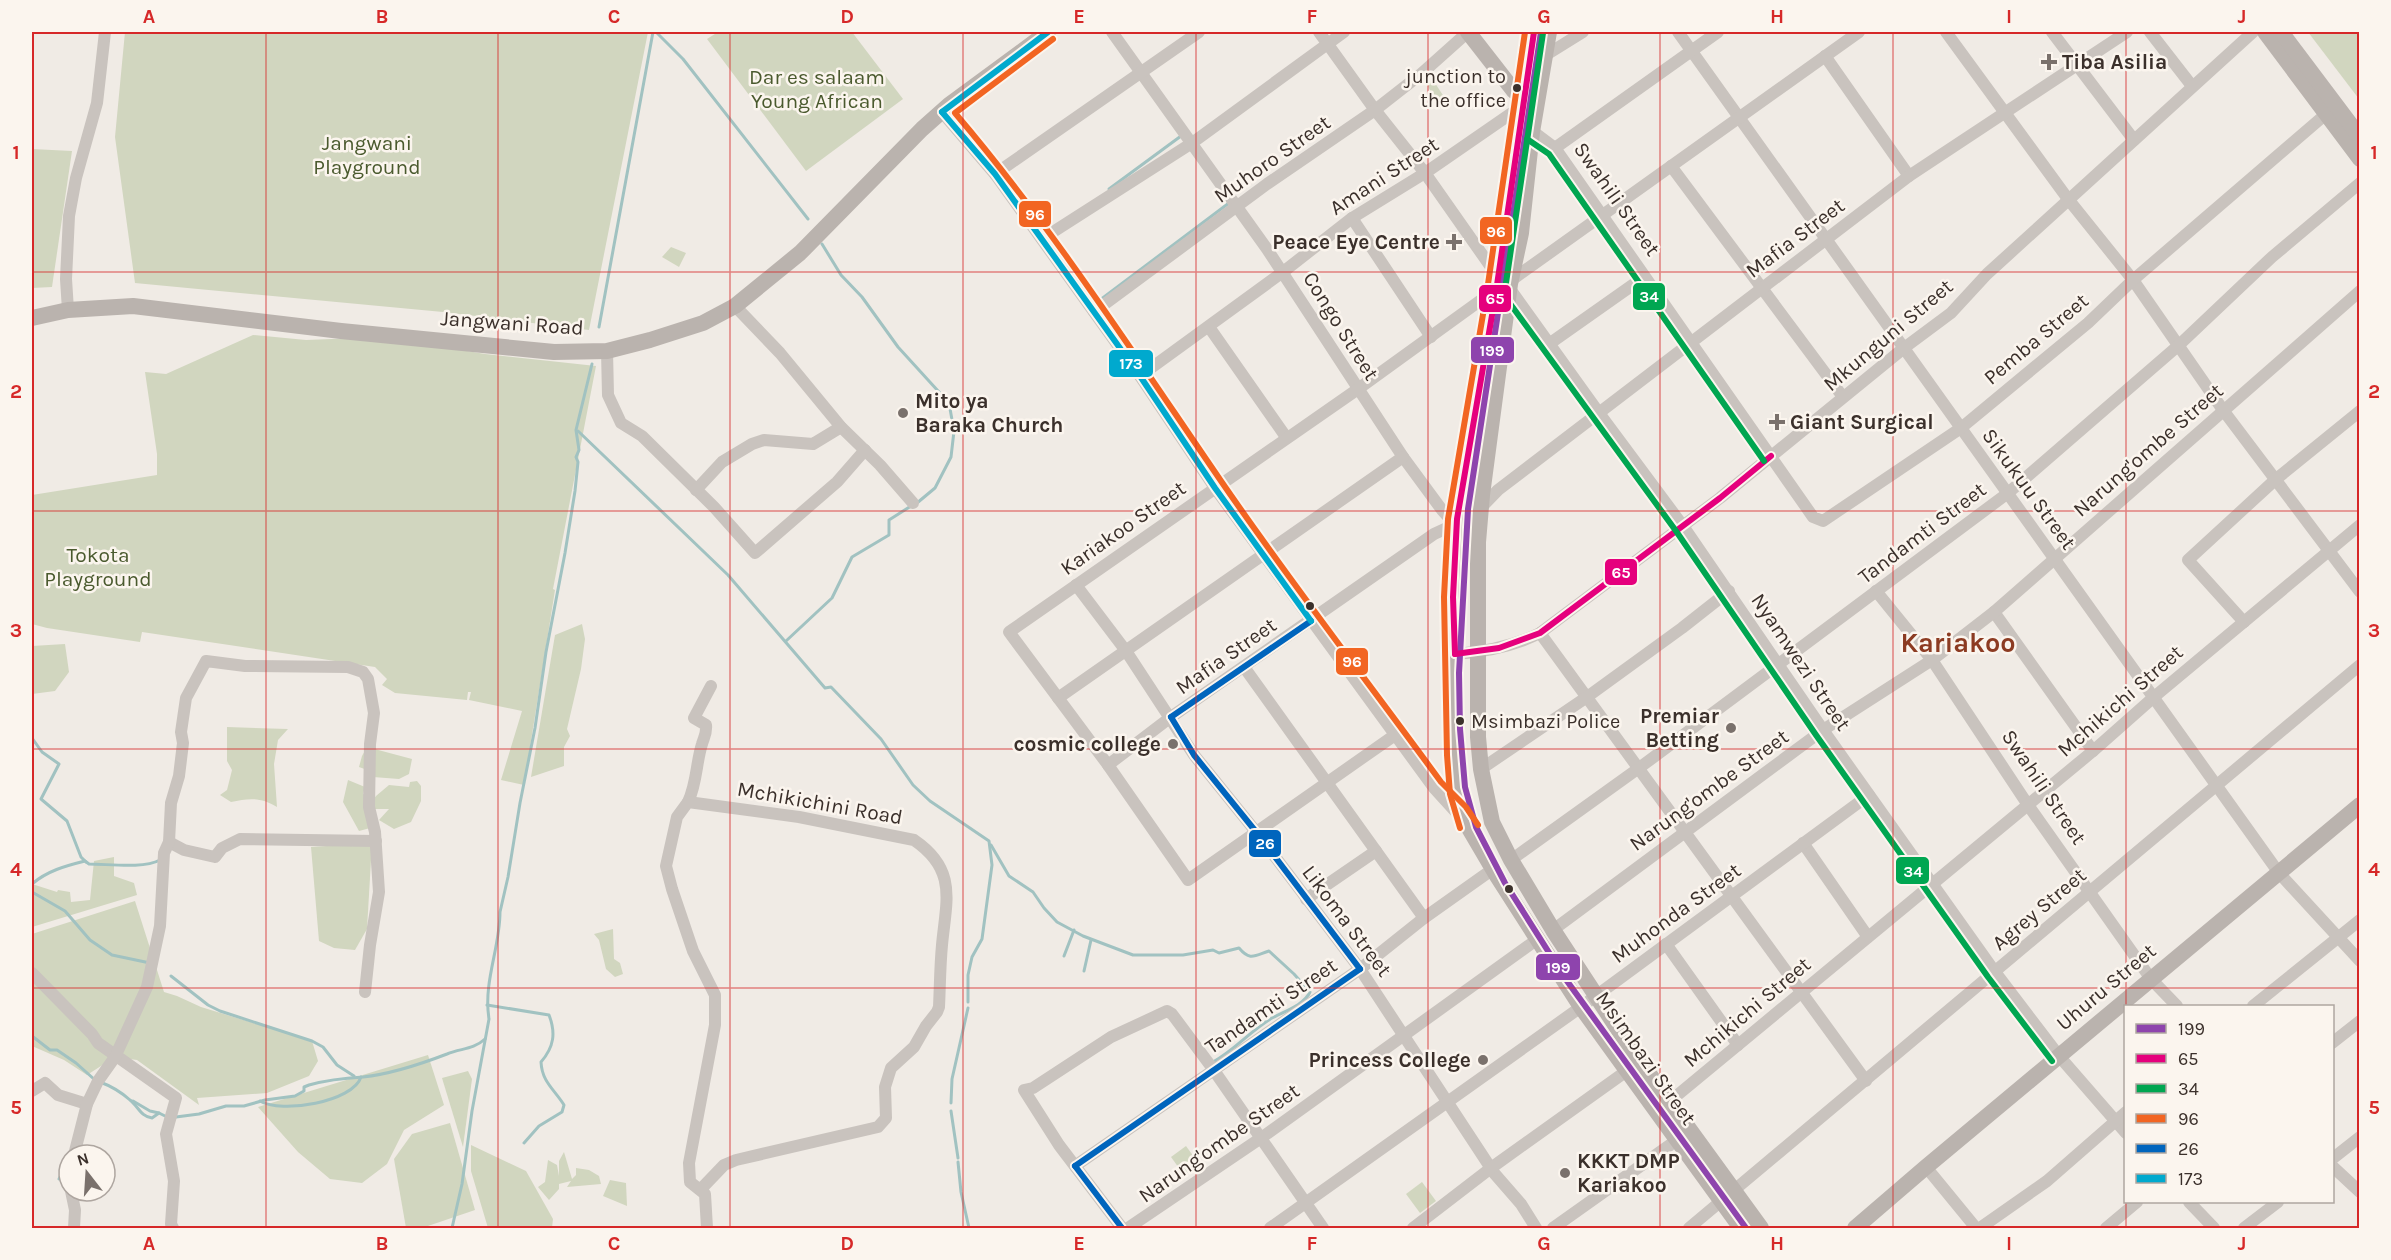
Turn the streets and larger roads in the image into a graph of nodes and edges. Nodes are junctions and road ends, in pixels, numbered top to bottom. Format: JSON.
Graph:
{"nodes":[{"id":1,"x":105,"y":32,"type":"edge"},
{"id":2,"x":1047,"y":32,"type":"edge"},
{"id":3,"x":1112,"y":32,"type":"edge"},
{"id":4,"x":1199,"y":32,"type":"edge"},
{"id":5,"x":1319,"y":32,"type":"edge"},
{"id":6,"x":1344,"y":32,"type":"edge"},
{"id":7,"x":1468,"y":32,"type":"edge"},
{"id":8,"x":1534,"y":32,"type":"edge"},
{"id":9,"x":1549,"y":32,"type":"edge"},
{"id":10,"x":1583,"y":32,"type":"edge"},
{"id":11,"x":1678,"y":32,"type":"edge"},
{"id":12,"x":1718,"y":32,"type":"edge"},
{"id":13,"x":1859,"y":32,"type":"edge"},
{"id":14,"x":1946,"y":32,"type":"edge"},
{"id":15,"x":2052,"y":32,"type":"edge"},
{"id":16,"x":2127,"y":32,"type":"edge"},
{"id":17,"x":2150,"y":32,"type":"edge"},
{"id":18,"x":2253,"y":32,"type":"edge"},
{"id":19,"x":2265,"y":32,"type":"edge"},
{"id":20,"x":2281,"y":32,"type":"edge"},
{"id":21,"x":1327,"y":43,"type":"junction"},
{"id":22,"x":1692,"y":50,"type":"junction"},
{"id":23,"x":1546,"y":55,"type":"junction"},
{"id":24,"x":1825,"y":56,"type":"junction"},
{"id":25,"x":2077,"y":64,"type":"junction"},
{"id":26,"x":1142,"y":73,"type":"junction"},
{"id":27,"x":1526,"y":80,"type":"junction"},
{"id":28,"x":2192,"y":87,"type":"junction"},
{"id":29,"x":1530,"y":106,"type":"junction"},
{"id":30,"x":1376,"y":111,"type":"junction"},
{"id":31,"x":942,"y":112,"type":"junction"},
{"id":32,"x":2005,"y":112,"type":"junction"},
{"id":33,"x":2326,"y":114,"type":"junction"},
{"id":34,"x":1739,"y":117,"type":"junction"},
{"id":35,"x":1526,"y":131,"type":"junction"},
{"id":36,"x":2360,"y":137,"type":"edge"},
{"id":37,"x":2134,"y":140,"type":"junction"},
{"id":38,"x":1192,"y":143,"type":"junction"},
{"id":39,"x":1555,"y":148,"type":"junction"},
{"id":40,"x":2360,"y":159,"type":"edge"},
{"id":41,"x":1671,"y":166,"type":"junction"},
{"id":42,"x":1425,"y":173,"type":"junction"},
{"id":43,"x":995,"y":174,"type":"junction"},
{"id":44,"x":1909,"y":176,"type":"junction"},
{"id":45,"x":2360,"y":183,"type":"edge"},
{"id":46,"x":2068,"y":199,"type":"junction"},
{"id":47,"x":1237,"y":206,"type":"junction"},
{"id":48,"x":1601,"y":216,"type":"junction"},
{"id":49,"x":1352,"y":218,"type":"junction"},
{"id":50,"x":1042,"y":239,"type":"junction"},
{"id":51,"x":1826,"y":239,"type":"junction"},
{"id":52,"x":1283,"y":272,"type":"junction"},
{"id":53,"x":1644,"y":277,"type":"junction"},
{"id":54,"x":2133,"y":280,"type":"junction"},
{"id":55,"x":1504,"y":284,"type":"junction"},
{"id":56,"x":1762,"y":288,"type":"junction"},
{"id":57,"x":2360,"y":291,"type":"edge"},
{"id":58,"x":735,"y":306,"type":"junction"},
{"id":59,"x":68,"y":310,"type":"junction"},
{"id":60,"x":1095,"y":312,"type":"junction"},
{"id":61,"x":32,"y":318,"type":"edge"},
{"id":62,"x":1209,"y":327,"type":"junction"},
{"id":63,"x":1431,"y":337,"type":"junction"},
{"id":64,"x":1691,"y":343,"type":"junction"},
{"id":65,"x":1549,"y":344,"type":"junction"},
{"id":66,"x":2179,"y":345,"type":"junction"},
{"id":67,"x":1904,"y":348,"type":"junction"},
{"id":68,"x":607,"y":351,"type":"junction"},
{"id":69,"x":1140,"y":376,"type":"junction"},
{"id":70,"x":1358,"y":390,"type":"junction"},
{"id":71,"x":1843,"y":397,"type":"junction"},
{"id":72,"x":2223,"y":410,"type":"junction"},
{"id":73,"x":2360,"y":411,"type":"edge"},
{"id":74,"x":1599,"y":413,"type":"junction"},
{"id":75,"x":841,"y":427,"type":"junction"},
{"id":76,"x":1961,"y":428,"type":"junction"},
{"id":77,"x":1286,"y":437,"type":"junction"},
{"id":78,"x":865,"y":450,"type":"junction"},
{"id":79,"x":1772,"y":456,"type":"junction"},
{"id":80,"x":1403,"y":457,"type":"junction"},
{"id":81,"x":2274,"y":480,"type":"junction"},
{"id":82,"x":1215,"y":488,"type":"junction"},
{"id":83,"x":696,"y":490,"type":"junction"},
{"id":84,"x":2008,"y":493,"type":"junction"},
{"id":85,"x":913,"y":503,"type":"dead end"},
{"id":86,"x":1481,"y":509,"type":"junction"},
{"id":87,"x":1457,"y":521,"type":"junction"},
{"id":88,"x":2360,"y":525,"type":"edge"},
{"id":89,"x":1683,"y":526,"type":"junction"},
{"id":90,"x":2327,"y":552,"type":"junction"},
{"id":91,"x":1263,"y":555,"type":"junction"},
{"id":92,"x":2054,"y":558,"type":"junction"},
{"id":93,"x":1076,"y":585,"type":"junction"},
{"id":94,"x":1729,"y":591,"type":"junction"},
{"id":95,"x":1876,"y":591,"type":"junction"},
{"id":96,"x":2360,"y":592,"type":"edge"},
{"id":97,"x":1994,"y":612,"type":"junction"},
{"id":98,"x":1311,"y":621,"type":"junction"},
{"id":99,"x":2244,"y":622,"type":"junction"},
{"id":100,"x":1540,"y":633,"type":"junction"},
{"id":101,"x":1126,"y":651,"type":"junction"},
{"id":102,"x":1478,"y":651,"type":"junction"},
{"id":103,"x":1455,"y":654,"type":"junction"},
{"id":104,"x":1932,"y":660,"type":"junction"},
{"id":105,"x":1779,"y":663,"type":"junction"},
{"id":106,"x":2360,"y":665,"type":"edge"},
{"id":107,"x":1244,"y":667,"type":"junction"},
{"id":108,"x":711,"y":686,"type":"dead end"},
{"id":109,"x":1587,"y":697,"type":"junction"},
{"id":110,"x":2154,"y":697,"type":"junction"},
{"id":111,"x":1058,"y":698,"type":"junction"},
{"id":112,"x":1171,"y":717,"type":"junction"},
{"id":113,"x":1823,"y":730,"type":"junction"},
{"id":114,"x":1395,"y":735,"type":"junction"},
{"id":115,"x":2093,"y":751,"type":"junction"},
{"id":116,"x":1108,"y":765,"type":"junction"},
{"id":117,"x":1639,"y":768,"type":"junction"},
{"id":118,"x":1481,"y":769,"type":"junction"},
{"id":119,"x":1328,"y":784,"type":"junction"},
{"id":120,"x":2216,"y":785,"type":"junction"},
{"id":121,"x":1869,"y":795,"type":"junction"},
{"id":122,"x":688,"y":802,"type":"junction"},
{"id":123,"x":2028,"y":805,"type":"junction"},
{"id":124,"x":2360,"y":806,"type":"edge"},
{"id":125,"x":1470,"y":830,"type":"junction"},
{"id":126,"x":1257,"y":833,"type":"junction"},
{"id":127,"x":1685,"y":833,"type":"junction"},
{"id":128,"x":376,"y":841,"type":"junction"},
{"id":129,"x":169,"y":842,"type":"junction"},
{"id":130,"x":1803,"y":843,"type":"junction"},
{"id":131,"x":1376,"y":851,"type":"junction"},
{"id":132,"x":1511,"y":860,"type":"junction"},
{"id":133,"x":2278,"y":873,"type":"junction"},
{"id":134,"x":1486,"y":874,"type":"dead end"},
{"id":135,"x":1932,"y":883,"type":"junction"},
{"id":136,"x":2089,"y":892,"type":"junction"},
{"id":137,"x":1731,"y":896,"type":"junction"},
{"id":138,"x":1306,"y":899,"type":"junction"},
{"id":139,"x":1424,"y":918,"type":"junction"},
{"id":140,"x":2360,"y":920,"type":"edge"},
{"id":141,"x":1553,"y":930,"type":"junction"},
{"id":142,"x":1868,"y":937,"type":"junction"},
{"id":143,"x":2337,"y":938,"type":"junction"},
{"id":144,"x":1535,"y":941,"type":"dead end"},
{"id":145,"x":1666,"y":944,"type":"junction"},
{"id":146,"x":2360,"y":961,"type":"edge"},
{"id":147,"x":1360,"y":969,"type":"junction"},
{"id":148,"x":1995,"y":972,"type":"junction"},
{"id":149,"x":32,"y":973,"type":"edge"},
{"id":150,"x":2151,"y":979,"type":"junction"},
{"id":151,"x":365,"y":992,"type":"dead end"},
{"id":152,"x":1801,"y":992,"type":"junction"},
{"id":153,"x":1595,"y":996,"type":"junction"},
{"id":154,"x":2176,"y":1005,"type":"edge"},
{"id":155,"x":2254,"y":1005,"type":"edge"},
{"id":156,"x":1581,"y":1007,"type":"junction"},
{"id":157,"x":2360,"y":1021,"type":"edge"},
{"id":158,"x":1404,"y":1036,"type":"junction"},
{"id":159,"x":2334,"y":1041,"type":"edge"},
{"id":160,"x":1738,"y":1045,"type":"junction"},
{"id":161,"x":2058,"y":1056,"type":"junction"},
{"id":162,"x":116,"y":1057,"type":"junction"},
{"id":163,"x":1213,"y":1069,"type":"junction"},
{"id":164,"x":1628,"y":1070,"type":"junction"},
{"id":165,"x":1866,"y":1081,"type":"junction"},
{"id":166,"x":32,"y":1091,"type":"edge"},
{"id":167,"x":1447,"y":1102,"type":"junction"},
{"id":168,"x":87,"y":1104,"type":"junction"},
{"id":169,"x":1663,"y":1107,"type":"junction"},
{"id":170,"x":2124,"y":1114,"type":"edge"},
{"id":171,"x":2114,"y":1121,"type":"junction"},
{"id":172,"x":2124,"y":1131,"type":"edge"},
{"id":173,"x":2360,"y":1137,"type":"edge"},
{"id":174,"x":1261,"y":1138,"type":"junction"},
{"id":175,"x":1677,"y":1140,"type":"junction"},
{"id":176,"x":77,"y":1143,"type":"edge"},
{"id":177,"x":2334,"y":1156,"type":"edge"},
{"id":178,"x":1075,"y":1166,"type":"junction"},
{"id":179,"x":1926,"y":1167,"type":"junction"},
{"id":180,"x":1491,"y":1168,"type":"junction"},
{"id":181,"x":2334,"y":1168,"type":"edge"},
{"id":182,"x":702,"y":1189,"type":"junction"},
{"id":183,"x":2360,"y":1192,"type":"edge"},
{"id":184,"x":1728,"y":1196,"type":"junction"},
{"id":185,"x":74,"y":1203,"type":"edge"},
{"id":186,"x":1306,"y":1203,"type":"junction"},
{"id":187,"x":2136,"y":1203,"type":"edge"},
{"id":188,"x":2190,"y":1203,"type":"edge"},
{"id":189,"x":2277,"y":1203,"type":"edge"},
{"id":190,"x":74,"y":1228,"type":"edge"},
{"id":191,"x":173,"y":1228,"type":"edge"},
{"id":192,"x":707,"y":1228,"type":"edge"},
{"id":193,"x":1122,"y":1228,"type":"edge"},
{"id":194,"x":1128,"y":1228,"type":"edge"},
{"id":195,"x":1270,"y":1228,"type":"edge"},
{"id":196,"x":1323,"y":1228,"type":"edge"},
{"id":197,"x":1413,"y":1228,"type":"edge"},
{"id":198,"x":1536,"y":1228,"type":"edge"},
{"id":199,"x":1553,"y":1228,"type":"edge"},
{"id":200,"x":1689,"y":1228,"type":"edge"},
{"id":201,"x":1741,"y":1228,"type":"edge"},
{"id":202,"x":1761,"y":1228,"type":"edge"},
{"id":203,"x":1855,"y":1228,"type":"edge"},
{"id":204,"x":1978,"y":1228,"type":"edge"},
{"id":205,"x":2106,"y":1228,"type":"edge"},
{"id":206,"x":2214,"y":1228,"type":"edge"},
{"id":207,"x":2244,"y":1228,"type":"edge"}],
"edges":[{"from":1,"to":59,"type":"street"},
{"from":2,"to":31,"type":"street","name":"Jangwani Road"},
{"from":3,"to":26,"type":"street","name":"Congo Street"},
{"from":4,"to":26,"type":"street"},
{"from":5,"to":21,"type":"street","name":"Nyamwezi Street"},
{"from":6,"to":21,"type":"street"},
{"from":7,"to":27,"type":"street"},
{"from":7,"to":30,"type":"street","name":"Muhoro Street"},
{"from":8,"to":27,"type":"street","name":"Msimbazi Street"},
{"from":9,"to":23,"type":"street","name":"Msimbazi Street"},
{"from":10,"to":23,"type":"street"},
{"from":11,"to":22,"type":"street","name":"Sikukuu Street"},
{"from":12,"to":22,"type":"street"},
{"from":13,"to":24,"type":"street","name":"Kariakoo Street"},
{"from":14,"to":32,"type":"street"},
{"from":15,"to":25,"type":"street"},
{"from":16,"to":25,"type":"street","name":"Mafia Street"},
{"from":17,"to":28,"type":"street"},
{"from":18,"to":28,"type":"street","name":"Mkunguni Street"},
{"from":19,"to":33,"type":"street"},
{"from":20,"to":36,"type":"street"},
{"from":21,"to":30,"type":"street","name":"Nyamwezi Street"},
{"from":21,"to":38,"type":"street"},
{"from":22,"to":34,"type":"street","name":"Sikukuu Street"},
{"from":22,"to":39,"type":"street"},
{"from":23,"to":29,"type":"street","name":"Msimbazi Street"},
{"from":24,"to":34,"type":"street","name":"Kariakoo Street"},
{"from":24,"to":44,"type":"street"},
{"from":25,"to":32,"type":"street","name":"Mafia Street"},
{"from":25,"to":37,"type":"street"},
{"from":26,"to":38,"type":"street","name":"Congo Street"},
{"from":26,"to":43,"type":"street"},
{"from":27,"to":29,"type":"street","name":"Msimbazi Street"},
{"from":28,"to":37,"type":"street","name":"Mkunguni Street"},
{"from":29,"to":35,"type":"street","name":"Msimbazi Street"},
{"from":29,"to":42,"type":"street","name":"Amani Street"},
{"from":30,"to":42,"type":"street","name":"Nyamwezi Street"},
{"from":30,"to":47,"type":"street","name":"Muhoro Street"},
{"from":31,"to":43,"type":"street"},
{"from":31,"to":58,"type":"street","name":"Jangwani Road"},
{"from":32,"to":44,"type":"street","name":"Mafia Street"},
{"from":32,"to":46,"type":"street"},
{"from":33,"to":40,"type":"street"},
{"from":33,"to":54,"type":"street","name":"Pemba Street"},
{"from":34,"to":41,"type":"street","name":"Kariakoo Street"},
{"from":34,"to":51,"type":"street","name":"Sikukuu Street"},
{"from":35,"to":39,"type":"street","name":"Swahili Street"},
{"from":35,"to":55,"type":"street","name":"Msimbazi Street"},
{"from":37,"to":46,"type":"street","name":"Mkunguni Street"},
{"from":38,"to":47,"type":"street","name":"Congo Street"},
{"from":38,"to":50,"type":"street"},
{"from":39,"to":48,"type":"street","name":"Swahili Street"},
{"from":41,"to":48,"type":"street","name":"Kariakoo Street"},
{"from":41,"to":56,"type":"street"},
{"from":42,"to":49,"type":"street","name":"Amani Street"},
{"from":42,"to":55,"type":"street","name":"Nyamwezi Street"},
{"from":43,"to":50,"type":"street"},
{"from":44,"to":51,"type":"street","name":"Mafia Street"},
{"from":45,"to":66,"type":"street","name":"Tandamti Street"},
{"from":46,"to":54,"type":"street"},
{"from":46,"to":67,"type":"street","name":"Mkunguni Street"},
{"from":47,"to":52,"type":"street","name":"Congo Street"},
{"from":47,"to":60,"type":"street","name":"Muhoro Street"},
{"from":48,"to":53,"type":"street","name":"Swahili Street"},
{"from":48,"to":55,"type":"street","name":"Kariakoo Street"},
{"from":49,"to":52,"type":"street","name":"Amani Street"},
{"from":49,"to":63,"type":"street"},
{"from":50,"to":60,"type":"street"},
{"from":51,"to":56,"type":"street","name":"Mafia Street"},
{"from":51,"to":67,"type":"street","name":"Sikukuu Street"},
{"from":52,"to":62,"type":"street","name":"Amani Street"},
{"from":52,"to":70,"type":"street","name":"Congo Street"},
{"from":53,"to":64,"type":"street","name":"Swahili Street"},
{"from":53,"to":65,"type":"street"},
{"from":54,"to":66,"type":"street"},
{"from":54,"to":76,"type":"street","name":"Pemba Street"},
{"from":55,"to":63,"type":"street","name":"Kariakoo Street"},
{"from":55,"to":65,"type":"street","name":"Nyamwezi Street"},
{"from":55,"to":86,"type":"street","name":"Msimbazi Street"},
{"from":55,"to":87,"type":"street","name":"Msimbazi Street"},
{"from":56,"to":64,"type":"street","name":"Mafia Street"},
{"from":56,"to":71,"type":"street"},
{"from":57,"to":72,"type":"street","name":"Narung'ombe Street"},
{"from":58,"to":68,"type":"street","name":"Jangwani Road"},
{"from":58,"to":75,"type":"street"},
{"from":59,"to":61,"type":"street","name":"Jangwani Road"},
{"from":59,"to":68,"type":"street","name":"Jangwani Road"},
{"from":60,"to":69,"type":"street"},
{"from":62,"to":69,"type":"street","name":"Amani Street"},
{"from":62,"to":77,"type":"street"},
{"from":63,"to":70,"type":"street","name":"Kariakoo Street"},
{"from":64,"to":74,"type":"street","name":"Mafia Street"},
{"from":64,"to":79,"type":"street","name":"Swahili Street"},
{"from":65,"to":74,"type":"street","name":"Nyamwezi Street"},
{"from":66,"to":72,"type":"street"},
{"from":66,"to":84,"type":"street","name":"Tandamti Street"},
{"from":67,"to":71,"type":"street","name":"Mkunguni Street"},
{"from":67,"to":76,"type":"street","name":"Sikukuu Street"},
{"from":68,"to":83,"type":"street"},
{"from":69,"to":82,"type":"street"},
{"from":70,"to":77,"type":"street","name":"Kariakoo Street"},
{"from":70,"to":80,"type":"street","name":"Congo Street"},
{"from":71,"to":79,"type":"street","name":"Mkunguni Street"},
{"from":72,"to":81,"type":"street"},
{"from":72,"to":92,"type":"street","name":"Narung'ombe Street"},
{"from":73,"to":81,"type":"street"},
{"from":74,"to":86,"type":"street","name":"Mafia Street"},
{"from":74,"to":89,"type":"street","name":"Nyamwezi Street"},
{"from":75,"to":78,"type":"street"},
{"from":75,"to":83,"type":"street"},
{"from":76,"to":79,"type":"street","name":"Pemba Street"},
{"from":76,"to":84,"type":"street","name":"Sikukuu Street"},
{"from":77,"to":82,"type":"street","name":"Kariakoo Street"},
{"from":78,"to":83,"type":"street"},
{"from":78,"to":85,"type":"street"},
{"from":79,"to":89,"type":"street","name":"Mkunguni Street"},
{"from":80,"to":87,"type":"street","name":"Congo Street"},
{"from":80,"to":91,"type":"street"},
{"from":81,"to":90,"type":"street"},
{"from":81,"to":99,"type":"street"},
{"from":82,"to":91,"type":"street"},
{"from":82,"to":93,"type":"street","name":"Kariakoo Street"},
{"from":84,"to":92,"type":"street","name":"Sikukuu Street"},
{"from":84,"to":95,"type":"street","name":"Tandamti Street"},
{"from":86,"to":87,"type":"street","name":"Mafia Street"},
{"from":86,"to":102,"type":"street","name":"Msimbazi Street"},
{"from":87,"to":98,"type":"street","name":"Mafia Street"},
{"from":87,"to":103,"type":"street","name":"Msimbazi Street"},
{"from":88,"to":90,"type":"street","name":"Mchikichi Street"},
{"from":89,"to":94,"type":"street","name":"Nyamwezi Street"},
{"from":89,"to":100,"type":"street","name":"Mkunguni Street"},
{"from":90,"to":96,"type":"street"},
{"from":90,"to":99,"type":"street","name":"Mchikichi Street"},
{"from":91,"to":98,"type":"street"},
{"from":91,"to":101,"type":"street"},
{"from":92,"to":97,"type":"street","name":"Narung'ombe Street"},
{"from":92,"to":110,"type":"street","name":"Sikukuu Street"},
{"from":93,"to":101,"type":"street","name":"Likoma Street"},
{"from":93,"to":111,"type":"street","name":"Kariakoo Street"},
{"from":94,"to":105,"type":"street","name":"Nyamwezi Street"},
{"from":94,"to":109,"type":"street"},
{"from":95,"to":104,"type":"street","name":"Swahili Street"},
{"from":95,"to":105,"type":"street","name":"Tandamti Street"},
{"from":97,"to":104,"type":"street","name":"Narung'ombe Street"},
{"from":97,"to":115,"type":"street"},
{"from":98,"to":107,"type":"street","name":"Mafia Street"},
{"from":98,"to":114,"type":"street"},
{"from":99,"to":110,"type":"street","name":"Mchikichi Street"},
{"from":100,"to":102,"type":"street","name":"Mkunguni Street"},
{"from":100,"to":109,"type":"street"},
{"from":101,"to":111,"type":"street"},
{"from":101,"to":112,"type":"street","name":"Likoma Street"},
{"from":102,"to":103,"type":"street","name":"Mkunguni Street"},
{"from":102,"to":118,"type":"street","name":"Msimbazi Street"},
{"from":103,"to":125,"type":"street","name":"Msimbazi Street"},
{"from":104,"to":113,"type":"street","name":"Narung'ombe Street"},
{"from":104,"to":123,"type":"street","name":"Swahili Street"},
{"from":105,"to":113,"type":"street","name":"Nyamwezi Street"},
{"from":105,"to":117,"type":"street","name":"Tandamti Street"},
{"from":106,"to":120,"type":"street","name":"Agrey Street"},
{"from":107,"to":112,"type":"street","name":"Mafia Street"},
{"from":107,"to":119,"type":"street"},
{"from":108,"to":122,"type":"street"},
{"from":109,"to":117,"type":"street"},
{"from":109,"to":118,"type":"street"},
{"from":110,"to":115,"type":"street","name":"Mchikichi Street"},
{"from":110,"to":120,"type":"street","name":"Sikukuu Street"},
{"from":111,"to":116,"type":"street"},
{"from":112,"to":116,"type":"street","name":"Mafia Street"},
{"from":112,"to":126,"type":"street","name":"Likoma Street"},
{"from":113,"to":121,"type":"street","name":"Nyamwezi Street"},
{"from":113,"to":127,"type":"street","name":"Narung'ombe Street"},
{"from":114,"to":119,"type":"street"},
{"from":114,"to":125,"type":"street"},
{"from":115,"to":123,"type":"street","name":"Mchikichi Street"},
{"from":116,"to":126,"type":"street"},
{"from":117,"to":127,"type":"street"},
{"from":117,"to":132,"type":"street","name":"Tandamti Street"},
{"from":118,"to":132,"type":"street","name":"Msimbazi Street"},
{"from":119,"to":126,"type":"street"},
{"from":119,"to":131,"type":"street"},
{"from":120,"to":133,"type":"street","name":"Sikukuu Street"},
{"from":120,"to":136,"type":"street","name":"Agrey Street"},
{"from":121,"to":130,"type":"street","name":"Muhonda Street"},
{"from":121,"to":135,"type":"street","name":"Nyamwezi Street"},
{"from":122,"to":182,"type":"street"},
{"from":122,"to":182,"type":"street","name":"Mchikichini Road"},
{"from":123,"to":135,"type":"street","name":"Mchikichi Street"},
{"from":123,"to":136,"type":"street","name":"Swahili Street"},
{"from":124,"to":133,"type":"street","name":"Uhuru Street"},
{"from":125,"to":156,"type":"street","name":"Msimbazi Street"},
{"from":126,"to":138,"type":"street","name":"Likoma Street"},
{"from":127,"to":137,"type":"street"},
{"from":127,"to":141,"type":"street","name":"Narung'ombe Street"},
{"from":128,"to":129,"type":"street"},
{"from":128,"to":129,"type":"street"},
{"from":128,"to":151,"type":"street"},
{"from":129,"to":162,"type":"street"},
{"from":130,"to":137,"type":"street","name":"Muhonda Street"},
{"from":130,"to":142,"type":"street"},
{"from":131,"to":138,"type":"street"},
{"from":131,"to":139,"type":"street"},
{"from":132,"to":141,"type":"street","name":"Msimbazi Street"},
{"from":133,"to":143,"type":"street","name":"Sikukuu Street"},
{"from":133,"to":150,"type":"street","name":"Uhuru Street"},
{"from":134,"to":139,"type":"street","name":"Tandamti Street"},
{"from":135,"to":142,"type":"street","name":"Mchikichi Street"},
{"from":135,"to":148,"type":"street","name":"Nyamwezi Street"},
{"from":136,"to":148,"type":"street","name":"Agrey Street"},
{"from":136,"to":150,"type":"street","name":"Swahili Street"},
{"from":137,"to":145,"type":"street","name":"Muhonda Street"},
{"from":137,"to":152,"type":"street"},
{"from":138,"to":147,"type":"street","name":"Likoma Street"},
{"from":139,"to":147,"type":"street","name":"Tandamti Street"},
{"from":140,"to":143,"type":"street"},
{"from":141,"to":153,"type":"street","name":"Msimbazi Street"},
{"from":142,"to":152,"type":"street","name":"Mchikichi Street"},
{"from":143,"to":146,"type":"street","name":"Sikukuu Street"},
{"from":143,"to":155,"type":"street"},
{"from":144,"to":158,"type":"street","name":"Narung'ombe Street"},
{"from":145,"to":153,"type":"street","name":"Muhonda Street"},
{"from":145,"to":160,"type":"street"},
{"from":147,"to":158,"type":"street","name":"Likoma Street"},
{"from":147,"to":163,"type":"street","name":"Tandamti Street"},
{"from":148,"to":161,"type":"street","name":"Nyamwezi Street"},
{"from":148,"to":165,"type":"street","name":"Agrey Street"},
{"from":149,"to":162,"type":"street"},
{"from":150,"to":154,"type":"street","name":"Swahili Street"},
{"from":150,"to":161,"type":"street","name":"Uhuru Street"},
{"from":152,"to":160,"type":"street","name":"Mchikichi Street"},
{"from":152,"to":165,"type":"street"},
{"from":153,"to":156,"type":"street","name":"Muhonda Street"},
{"from":153,"to":169,"type":"street","name":"Msimbazi Street"},
{"from":156,"to":164,"type":"street","name":"Msimbazi Street"},
{"from":156,"to":167,"type":"street","name":"Muhonda Street"},
{"from":157,"to":159,"type":"street"},
{"from":158,"to":167,"type":"street","name":"Likoma Street"},
{"from":158,"to":174,"type":"street","name":"Narung'ombe Street"},
{"from":160,"to":169,"type":"street","name":"Mchikichi Street"},
{"from":161,"to":171,"type":"street","name":"Nyamwezi Street"},
{"from":161,"to":179,"type":"street","name":"Uhuru Street"},
{"from":162,"to":168,"type":"street"},
{"from":162,"to":191,"type":"street"},
{"from":163,"to":174,"type":"street"},
{"from":163,"to":178,"type":"street","name":"Tandamti Street"},
{"from":163,"to":178,"type":"street"},
{"from":164,"to":169,"type":"street","name":"Msimbazi Street"},
{"from":164,"to":180,"type":"street"},
{"from":165,"to":184,"type":"street","name":"Agrey Street"},
{"from":166,"to":168,"type":"street"},
{"from":167,"to":180,"type":"street","name":"Likoma Street"},
{"from":167,"to":186,"type":"street","name":"Muhonda Street"},
{"from":168,"to":176,"type":"street"},
{"from":169,"to":175,"type":"street","name":"Msimbazi Street"},
{"from":169,"to":184,"type":"street","name":"Msimbazi Street"},
{"from":170,"to":171,"type":"street"},
{"from":171,"to":172,"type":"street","name":"Nyamwezi Street"},
{"from":171,"to":204,"type":"street"},
{"from":173,"to":177,"type":"street"},
{"from":174,"to":186,"type":"street"},
{"from":174,"to":194,"type":"street","name":"Narung'ombe Street"},
{"from":175,"to":184,"type":"street","name":"Msimbazi Street"},
{"from":175,"to":199,"type":"street"},
{"from":178,"to":193,"type":"street"},
{"from":179,"to":203,"type":"street","name":"Uhuru Street"},
{"from":179,"to":204,"type":"street"},
{"from":180,"to":197,"type":"street"},
{"from":180,"to":198,"type":"street","name":"Likoma Street"},
{"from":181,"to":183,"type":"street"},
{"from":182,"to":192,"type":"street"},
{"from":184,"to":200,"type":"street","name":"Agrey Street"},
{"from":184,"to":201,"type":"street","name":"Msimbazi Street"},
{"from":184,"to":202,"type":"street","name":"Msimbazi Street"},
{"from":185,"to":190,"type":"street"},
{"from":186,"to":195,"type":"street","name":"Muhonda Street"},
{"from":186,"to":196,"type":"street"},
{"from":187,"to":205,"type":"street"},
{"from":188,"to":206,"type":"street"},
{"from":189,"to":207,"type":"street"}]}
